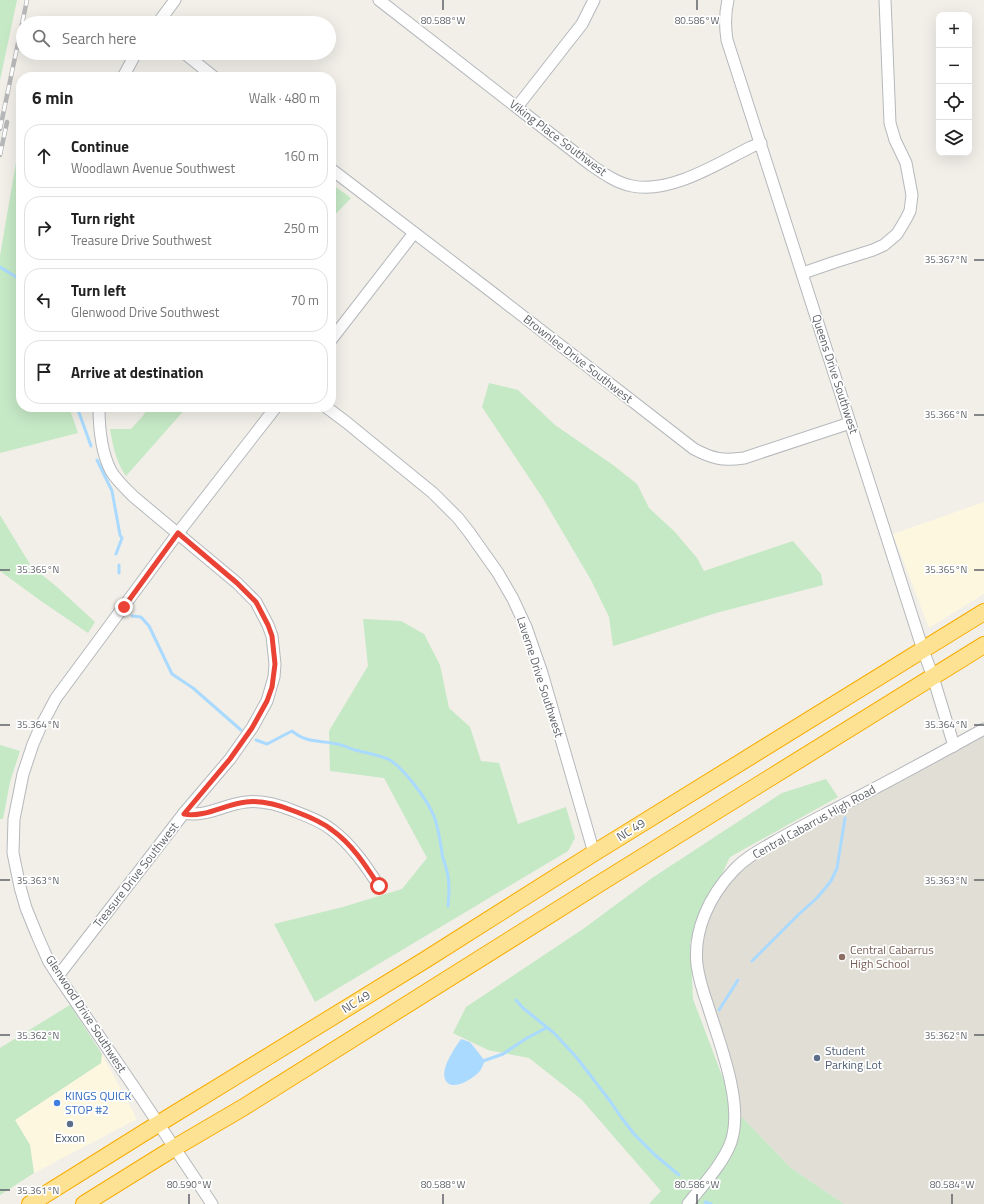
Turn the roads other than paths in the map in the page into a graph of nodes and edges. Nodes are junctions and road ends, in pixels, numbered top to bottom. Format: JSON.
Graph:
{"nodes":[{"id":1,"x":175,"y":0,"type":"edge"},
{"id":2,"x":379,"y":0,"type":"edge"},
{"id":3,"x":594,"y":0,"type":"edge"},
{"id":4,"x":728,"y":0,"type":"edge"},
{"id":5,"x":885,"y":0,"type":"edge"},
{"id":6,"x":163,"y":16,"type":"edge"},
{"id":7,"x":132,"y":60,"type":"edge"},
{"id":8,"x":193,"y":60,"type":"edge"},
{"id":9,"x":126,"y":72,"type":"edge"},
{"id":10,"x":208,"y":72,"type":"edge"},
{"id":11,"x":517,"y":107,"type":"junction"},
{"id":12,"x":761,"y":143,"type":"junction"},
{"id":13,"x":336,"y":173,"type":"edge"},
{"id":14,"x":414,"y":233,"type":"junction"},
{"id":15,"x":803,"y":273,"type":"junction"},
{"id":16,"x":336,"y":334,"type":"edge"},
{"id":17,"x":99,"y":412,"type":"edge"},
{"id":18,"x":272,"y":412,"type":"edge"},
{"id":19,"x":332,"y":412,"type":"edge"},
{"id":20,"x":850,"y":423,"type":"junction"},
{"id":21,"x":178,"y":533,"type":"junction"},
{"id":22,"x":984,"y":612,"type":"edge"},
{"id":23,"x":984,"y":645,"type":"edge"},
{"id":24,"x":923,"y":650,"type":"junction"},
{"id":25,"x":933,"y":677,"type":"junction"},
{"id":26,"x":984,"y":729,"type":"edge"},
{"id":27,"x":954,"y":746,"type":"junction"},
{"id":28,"x":184,"y":814,"type":"junction"},
{"id":29,"x":594,"y":853,"type":"junction"},
{"id":30,"x":379,"y":886,"type":"dead end"},
{"id":31,"x":58,"y":976,"type":"junction"},
{"id":32,"x":158,"y":1124,"type":"junction"},
{"id":33,"x":174,"y":1148,"type":"junction"},
{"id":34,"x":30,"y":1204,"type":"edge"},
{"id":35,"x":84,"y":1204,"type":"edge"},
{"id":36,"x":212,"y":1204,"type":"edge"},
{"id":37,"x":688,"y":1204,"type":"edge"}],
"edges":[{"from":1,"to":6,"type":"street"},
{"from":2,"to":11,"type":"street","name":"Viking Place Southwest"},
{"from":3,"to":11,"type":"street"},
{"from":4,"to":12,"type":"street","name":"Queens Drive Southwest"},
{"from":5,"to":15,"type":"street"},
{"from":7,"to":9,"type":"street"},
{"from":8,"to":10,"type":"street"},
{"from":11,"to":12,"type":"street","name":"Viking Place Southwest"},
{"from":12,"to":15,"type":"street","name":"Queens Drive Southwest"},
{"from":13,"to":14,"type":"street","name":"Brownlee Drive Southwest"},
{"from":14,"to":16,"type":"street"},
{"from":14,"to":20,"type":"street","name":"Brownlee Drive Southwest"},
{"from":15,"to":20,"type":"street","name":"Queens Drive Southwest"},
{"from":17,"to":21,"type":"street","name":"Treasure Drive Southwest"},
{"from":18,"to":21,"type":"street","name":"Glenwood Drive Southwest"},
{"from":19,"to":29,"type":"street","name":"Laverne Drive Southwest"},
{"from":20,"to":24,"type":"street","name":"Queens Drive Southwest"},
{"from":21,"to":28,"type":"street","name":"Treasure Drive Southwest"},
{"from":21,"to":31,"type":"street","name":"Glenwood Drive Southwest"},
{"from":22,"to":24,"type":"highway","number":"NC 49"},
{"from":23,"to":25,"type":"highway"},
{"from":24,"to":25,"type":"street","name":"Queens Drive Southwest"},
{"from":24,"to":29,"type":"highway","name":"NC 49","number":"NC 49"},
{"from":25,"to":27,"type":"street","name":"Queens Drive Southwest"},
{"from":25,"to":33,"type":"highway"},
{"from":26,"to":27,"type":"street","name":"Central Cabarrus High Road"},
{"from":27,"to":37,"type":"street","name":"Central Cabarrus High Road"},
{"from":28,"to":30,"type":"street"},
{"from":28,"to":31,"type":"street","name":"Treasure Drive Southwest"},
{"from":29,"to":32,"type":"highway","name":"NC 49","number":"NC 49"},
{"from":31,"to":32,"type":"street","name":"Glenwood Drive Southwest"},
{"from":32,"to":33,"type":"street","name":"Glenwood Drive Southwest"},
{"from":32,"to":34,"type":"highway","name":"NC 49","number":"NC 49"},
{"from":33,"to":35,"type":"highway"},
{"from":33,"to":36,"type":"street","name":"Glenwood Drive Southwest"}]}
